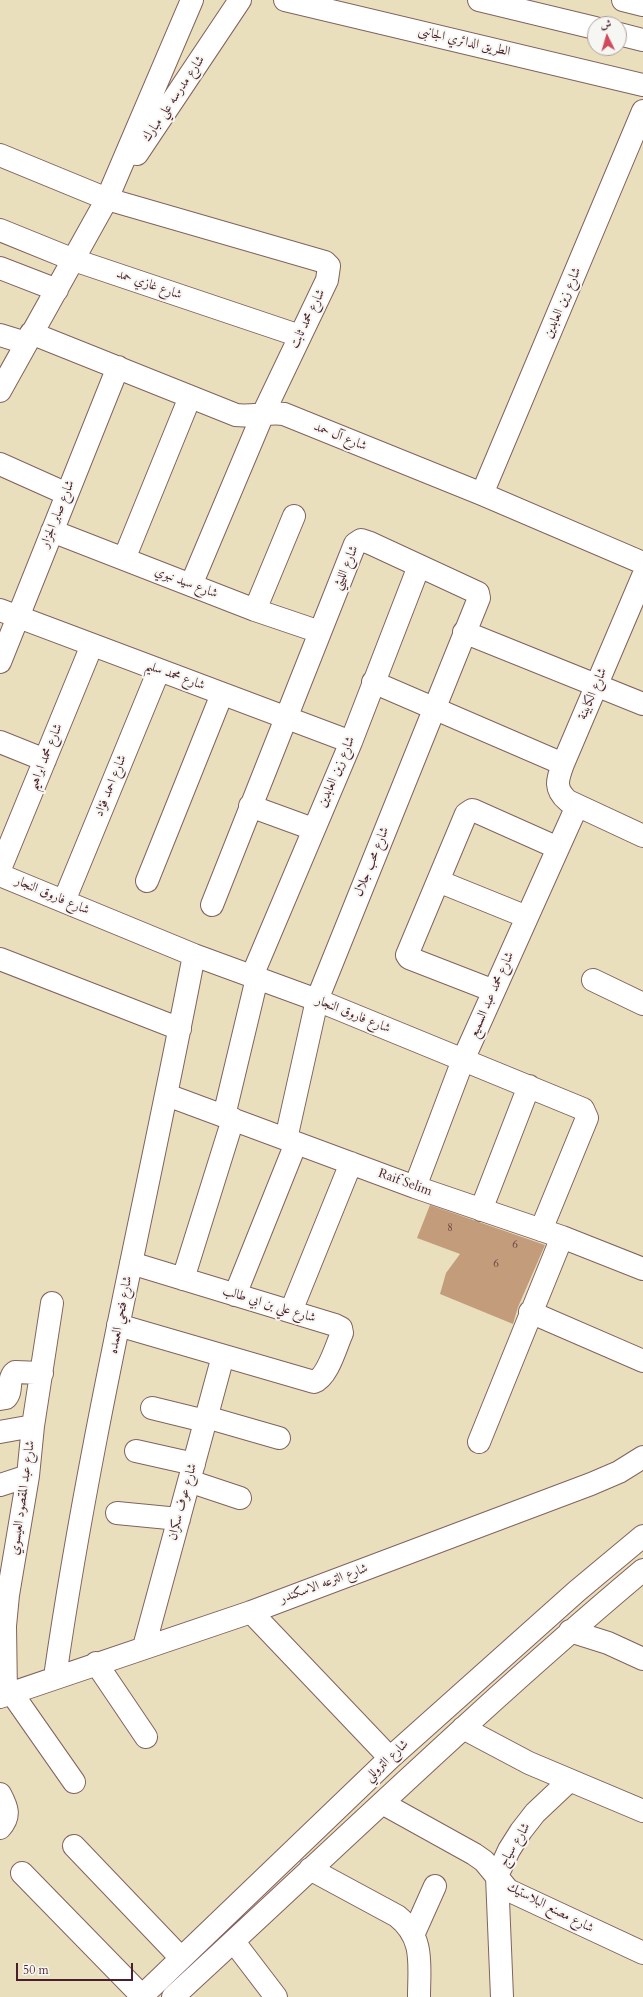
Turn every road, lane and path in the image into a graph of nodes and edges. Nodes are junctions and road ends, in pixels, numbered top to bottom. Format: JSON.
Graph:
{"nodes":[{"id":1,"x":192,"y":0,"type":"edge"},
{"id":2,"x":240,"y":0,"type":"edge"},
{"id":3,"x":285,"y":0,"type":"edge"},
{"id":4,"x":479,"y":0,"type":"edge"},
{"id":5,"x":623,"y":0,"type":"edge"},
{"id":6,"x":643,"y":5,"type":"edge"},
{"id":7,"x":587,"y":26,"type":"edge"},
{"id":8,"x":627,"y":36,"type":"edge"},
{"id":9,"x":643,"y":40,"type":"edge"},
{"id":10,"x":643,"y":85,"type":"edge"},
{"id":11,"x":643,"y":111,"type":"edge"},
{"id":12,"x":0,"y":155,"type":"edge"},
{"id":13,"x":107,"y":199,"type":"junction"},
{"id":14,"x":0,"y":230,"type":"edge"},
{"id":15,"x":74,"y":260,"type":"junction"},
{"id":16,"x":0,"y":268,"type":"edge"},
{"id":17,"x":57,"y":290,"type":"junction"},
{"id":18,"x":0,"y":335,"type":"edge"},
{"id":19,"x":300,"y":336,"type":"junction"},
{"id":20,"x":28,"y":338,"type":"junction"},
{"id":21,"x":118,"y":367,"type":"junction"},
{"id":22,"x":0,"y":391,"type":"edge"},
{"id":23,"x":190,"y":397,"type":"junction"},
{"id":24,"x":263,"y":414,"type":"junction"},
{"id":25,"x":0,"y":464,"type":"edge"},
{"id":26,"x":67,"y":494,"type":"junction"},
{"id":27,"x":482,"y":494,"type":"junction"},
{"id":28,"x":294,"y":516,"type":"dead end"},
{"id":29,"x":52,"y":531,"type":"junction"},
{"id":30,"x":124,"y":559,"type":"junction"},
{"id":31,"x":643,"y":564,"type":"edge"},
{"id":32,"x":419,"y":566,"type":"junction"},
{"id":33,"x":643,"y":576,"type":"edge"},
{"id":34,"x":191,"y":585,"type":"junction"},
{"id":35,"x":478,"y":592,"type":"joint"},
{"id":36,"x":255,"y":610,"type":"junction"},
{"id":37,"x":9,"y":614,"type":"edge"},
{"id":38,"x":320,"y":632,"type":"junction"},
{"id":39,"x":464,"y":632,"type":"junction"},
{"id":40,"x":92,"y":645,"type":"junction"},
{"id":41,"x":0,"y":662,"type":"edge"},
{"id":42,"x":159,"y":670,"type":"junction"},
{"id":43,"x":373,"y":682,"type":"junction"},
{"id":44,"x":596,"y":686,"type":"junction"},
{"id":45,"x":222,"y":694,"type":"junction"},
{"id":46,"x":643,"y":704,"type":"edge"},
{"id":47,"x":435,"y":708,"type":"junction"},
{"id":48,"x":287,"y":718,"type":"junction"},
{"id":49,"x":0,"y":742,"type":"edge"},
{"id":50,"x":351,"y":742,"type":"junction"},
{"id":51,"x":45,"y":760,"type":"junction"},
{"id":52,"x":562,"y":764,"type":"junction"},
{"id":53,"x":250,"y":806,"type":"junction"},
{"id":54,"x":577,"y":806,"type":"junction"},
{"id":55,"x":313,"y":829,"type":"junction"},
{"id":56,"x":643,"y":836,"type":"edge"},
{"id":57,"x":558,"y":848,"type":"junction"},
{"id":58,"x":0,"y":869,"type":"edge"},
{"id":59,"x":0,"y":875,"type":"edge"},
{"id":60,"x":147,"y":881,"type":"dead end"},
{"id":61,"x":438,"y":881,"type":"junction"},
{"id":62,"x":64,"y":901,"type":"junction"},
{"id":63,"x":212,"y":904,"type":"dead end"},
{"id":64,"x":527,"y":917,"type":"junction"},
{"id":65,"x":194,"y":955,"type":"junction"},
{"id":66,"x":0,"y":959,"type":"edge"},
{"id":67,"x":255,"y":977,"type":"junction"},
{"id":68,"x":593,"y":980,"type":"dead end"},
{"id":69,"x":494,"y":991,"type":"junction"},
{"id":70,"x":317,"y":1000,"type":"junction"},
{"id":71,"x":643,"y":1004,"type":"edge"},
{"id":72,"x":180,"y":1029,"type":"junction"},
{"id":73,"x":463,"y":1060,"type":"junction"},
{"id":74,"x":529,"y":1086,"type":"junction"},
{"id":75,"x":167,"y":1095,"type":"junction"},
{"id":76,"x":228,"y":1118,"type":"junction"},
{"id":77,"x":291,"y":1141,"type":"junction"},
{"id":78,"x":351,"y":1164,"type":"junction"},
{"id":79,"x":415,"y":1187,"type":"junction"},
{"id":80,"x":481,"y":1210,"type":"junction"},
{"id":81,"x":541,"y":1230,"type":"junction"},
{"id":82,"x":562,"y":1237,"type":"junction"},
{"id":83,"x":131,"y":1263,"type":"junction"},
{"id":84,"x":643,"y":1269,"type":"edge"},
{"id":85,"x":183,"y":1279,"type":"junction"},
{"id":86,"x":235,"y":1295,"type":"junction"},
{"id":87,"x":52,"y":1303,"type":"dead end"},
{"id":88,"x":291,"y":1311,"type":"junction"},
{"id":89,"x":530,"y":1312,"type":"junction"},
{"id":90,"x":118,"y":1325,"type":"junction"},
{"id":91,"x":223,"y":1356,"type":"junction"},
{"id":92,"x":643,"y":1361,"type":"edge"},
{"id":93,"x":42,"y":1373,"type":"junction"},
{"id":94,"x":0,"y":1399,"type":"edge"},
{"id":95,"x":152,"y":1408,"type":"dead end"},
{"id":96,"x":206,"y":1419,"type":"junction"},
{"id":97,"x":33,"y":1426,"type":"junction"},
{"id":98,"x":0,"y":1432,"type":"edge"},
{"id":99,"x":279,"y":1438,"type":"dead end"},
{"id":100,"x":480,"y":1442,"type":"dead end"},
{"id":101,"x":136,"y":1451,"type":"dead end"},
{"id":102,"x":643,"y":1457,"type":"edge"},
{"id":103,"x":191,"y":1472,"type":"junction"},
{"id":104,"x":28,"y":1476,"type":"junction"},
{"id":105,"x":0,"y":1485,"type":"edge"},
{"id":106,"x":240,"y":1498,"type":"dead end"},
{"id":107,"x":117,"y":1513,"type":"dead end"},
{"id":108,"x":179,"y":1519,"type":"junction"},
{"id":109,"x":643,"y":1536,"type":"edge"},
{"id":110,"x":9,"y":1537,"type":"edge"},
{"id":111,"x":643,"y":1570,"type":"edge"},
{"id":112,"x":4,"y":1596,"type":"edge"},
{"id":113,"x":251,"y":1612,"type":"junction"},
{"id":114,"x":570,"y":1631,"type":"junction"},
{"id":115,"x":144,"y":1647,"type":"junction"},
{"id":116,"x":643,"y":1659,"type":"edge"},
{"id":117,"x":96,"y":1663,"type":"junction"},
{"id":118,"x":55,"y":1677,"type":"junction"},
{"id":119,"x":6,"y":1694,"type":"edge"},
{"id":120,"x":463,"y":1728,"type":"junction"},
{"id":121,"x":146,"y":1737,"type":"dead end"},
{"id":122,"x":390,"y":1758,"type":"junction"},
{"id":123,"x":569,"y":1781,"type":"junction"},
{"id":124,"x":74,"y":1782,"type":"dead end"},
{"id":125,"x":0,"y":1794,"type":"edge"},
{"id":126,"x":382,"y":1803,"type":"junction"},
{"id":127,"x":643,"y":1811,"type":"edge"},
{"id":128,"x":0,"y":1828,"type":"edge"},
{"id":129,"x":74,"y":1846,"type":"dead end"},
{"id":130,"x":310,"y":1869,"type":"junction"},
{"id":131,"x":22,"y":1873,"type":"dead end"},
{"id":132,"x":497,"y":1876,"type":"junction"},
{"id":133,"x":435,"y":1886,"type":"dead end"},
{"id":134,"x":414,"y":1933,"type":"junction"},
{"id":135,"x":234,"y":1942,"type":"junction"},
{"id":136,"x":643,"y":1953,"type":"edge"},
{"id":137,"x":181,"y":1958,"type":"junction"},
{"id":138,"x":141,"y":1996,"type":"edge"},
{"id":139,"x":173,"y":1997,"type":"edge"},
{"id":140,"x":276,"y":1997,"type":"edge"},
{"id":141,"x":419,"y":1997,"type":"edge"},
{"id":142,"x":502,"y":1997,"type":"edge"}],
"edges":[{"from":1,"to":13,"type":"main road","name":"شارع مدرسه علي مبارك"},
{"from":2,"to":13,"type":"main road","name":"شارع مدرسه علي مبارك"},
{"from":3,"to":10,"type":"main road","name":"الطريق الدائري الجانبى"},
{"from":4,"to":7,"type":"main road"},
{"from":5,"to":6,"type":"main road"},
{"from":8,"to":9,"type":"main road"},
{"from":11,"to":27,"type":"main road","name":"شارع زين العابدين"},
{"from":12,"to":13,"type":"main road"},
{"from":13,"to":15,"type":"main road","name":"شارع مدرسه علي مبارك"},
{"from":13,"to":19,"type":"main road","name":"شارع محمد ثابت"},
{"from":14,"to":15,"type":"main road","name":"شارع غازي حمد"},
{"from":15,"to":17,"type":"main road","name":"شارع مدرسه علي مبارك"},
{"from":15,"to":19,"type":"main road","name":"شارع غازي حمد"},
{"from":16,"to":17,"type":"main road"},
{"from":17,"to":20,"type":"main road","name":"شارع مدرسه علي مبارك"},
{"from":18,"to":20,"type":"main road","name":"شارع آل حمد"},
{"from":19,"to":24,"type":"main road","name":"شارع محمد ثابت"},
{"from":20,"to":21,"type":"main road","name":"شارع آل حمد"},
{"from":20,"to":22,"type":"main road","name":"شارع مدرسه علي مبارك"},
{"from":21,"to":23,"type":"main road","name":"شارع آل حمد"},
{"from":21,"to":26,"type":"main road","name":"شارع صابر الجزار"},
{"from":23,"to":24,"type":"main road","name":"شارع آل حمد"},
{"from":23,"to":30,"type":"main road"},
{"from":24,"to":27,"type":"main road","name":"شارع آل حمد"},
{"from":24,"to":34,"type":"main road","name":"شارع محمد ثابت"},
{"from":25,"to":26,"type":"main road"},
{"from":26,"to":29,"type":"main road","name":"شارع صابر الجزار"},
{"from":27,"to":31,"type":"main road","name":"شارع آل حمد"},
{"from":28,"to":36,"type":"main road"},
{"from":29,"to":30,"type":"main road","name":"شارع سيد نبوي"},
{"from":29,"to":37,"type":"main road","name":"شارع صابر الجزار"},
{"from":30,"to":34,"type":"main road","name":"شارع سيد نبوي"},
{"from":32,"to":35,"type":"main road","name":"شارع الليثي"},
{"from":32,"to":38,"type":"main road","name":"شارع الليثي"},
{"from":32,"to":43,"type":"main road","name":"شارع زين العابدين"},
{"from":33,"to":44,"type":"main road","name":"شارع الكابينة"},
{"from":34,"to":36,"type":"main road","name":"شارع سيد نبوي"},
{"from":35,"to":39,"type":"main road","name":"شارع محب جلال"},
{"from":36,"to":38,"type":"main road","name":"شارع سيد نبوي"},
{"from":37,"to":40,"type":"main road","name":"شارع محمد سليم"},
{"from":37,"to":41,"type":"main road","name":"شارع صابر الجزار"},
{"from":38,"to":48,"type":"main road","name":"شارع الليثي"},
{"from":39,"to":44,"type":"main road"},
{"from":39,"to":47,"type":"main road","name":"شارع محب جلال"},
{"from":40,"to":42,"type":"main road","name":"شارع محمد سليم"},
{"from":40,"to":51,"type":"main road","name":"شارع محمد ابراهيم"},
{"from":42,"to":45,"type":"main road","name":"شارع محمد سليم"},
{"from":42,"to":62,"type":"main road","name":"شارع احمد فؤاد"},
{"from":43,"to":47,"type":"main road"},
{"from":43,"to":50,"type":"main road","name":"شارع زين العابدين"},
{"from":44,"to":46,"type":"main road"},
{"from":44,"to":52,"type":"main road","name":"شارع الكابينة"},
{"from":45,"to":48,"type":"main road","name":"شارع محمد سليم"},
{"from":45,"to":60,"type":"main road"},
{"from":47,"to":52,"type":"main road"},
{"from":47,"to":70,"type":"main road","name":"شارع محب جلال"},
{"from":48,"to":50,"type":"main road","name":"شارع محمد سليم"},
{"from":48,"to":53,"type":"main road","name":"شارع الليثي"},
{"from":49,"to":51,"type":"main road"},
{"from":50,"to":55,"type":"main road","name":"شارع زين العابدين"},
{"from":51,"to":58,"type":"main road","name":"شارع محمد ابراهيم"},
{"from":52,"to":54,"type":"main road","name":"شارع الكابينة"},
{"from":53,"to":55,"type":"main road"},
{"from":53,"to":63,"type":"main road","name":"شارع الليثي"},
{"from":54,"to":56,"type":"main road","name":"شارع الكابينة"},
{"from":54,"to":57,"type":"main road","name":"شارع محمد عبد السميع"},
{"from":55,"to":67,"type":"main road","name":"شارع زين العابدين"},
{"from":57,"to":61,"type":"main road"},
{"from":57,"to":64,"type":"main road","name":"شارع محمد عبد السميع"},
{"from":59,"to":62,"type":"main road","name":"شارع فاروق النجار"},
{"from":61,"to":64,"type":"main road"},
{"from":61,"to":69,"type":"main road"},
{"from":62,"to":65,"type":"main road","name":"شارع فاروق النجار"},
{"from":64,"to":69,"type":"main road","name":"شارع محمد عبد السميع"},
{"from":65,"to":67,"type":"main road","name":"شارع فاروق النجار"},
{"from":65,"to":72,"type":"main road","name":"شارع فتحي العمده"},
{"from":66,"to":72,"type":"main road"},
{"from":67,"to":70,"type":"main road","name":"شارع فاروق النجار"},
{"from":67,"to":76,"type":"main road","name":"شارع زين العابدين"},
{"from":68,"to":71,"type":"main road"},
{"from":69,"to":73,"type":"main road","name":"شارع محمد عبد السميع"},
{"from":70,"to":73,"type":"main road","name":"شارع فاروق النجار"},
{"from":70,"to":77,"type":"main road","name":"شارع محب جلال"},
{"from":72,"to":75,"type":"main road","name":"شارع فتحي العمده"},
{"from":73,"to":74,"type":"main road","name":"شارع فاروق النجار"},
{"from":73,"to":79,"type":"main road","name":"شارع محمد عبد السميع"},
{"from":74,"to":80,"type":"main road"},
{"from":74,"to":81,"type":"main road","name":"شارع فاروق النجار"},
{"from":75,"to":76,"type":"main road","name":"Raif Selim"},
{"from":75,"to":83,"type":"main road","name":"شارع فتحي العمده"},
{"from":76,"to":77,"type":"main road","name":"Raif Selim"},
{"from":76,"to":85,"type":"main road","name":"شارع زين العابدين"},
{"from":77,"to":78,"type":"main road","name":"Raif Selim"},
{"from":77,"to":86,"type":"main road","name":"شارع محب جلال"},
{"from":78,"to":79,"type":"main road","name":"Raif Selim"},
{"from":78,"to":88,"type":"main road"},
{"from":79,"to":80,"type":"main road","name":"Raif Selim"},
{"from":80,"to":81,"type":"main road","name":"Raif Selim"},
{"from":81,"to":82,"type":"main road","name":"Raif Selim"},
{"from":82,"to":84,"type":"main road","name":"Raif Selim"},
{"from":82,"to":89,"type":"main road"},
{"from":83,"to":85,"type":"main road","name":"شارع علي بن ابي طالب"},
{"from":83,"to":90,"type":"main road","name":"شارع فتحي العمده"},
{"from":85,"to":86,"type":"main road","name":"شارع علي بن ابي طالب"},
{"from":86,"to":88,"type":"main road","name":"شارع علي بن ابي طالب"},
{"from":87,"to":93,"type":"main road","name":"شارع عبد المقصود العيسوي"},
{"from":88,"to":91,"type":"main road","name":"شارع علي بن ابي طالب"},
{"from":89,"to":92,"type":"main road"},
{"from":89,"to":100,"type":"main road"},
{"from":90,"to":91,"type":"main road"},
{"from":90,"to":118,"type":"main road","name":"شارع فتحي العمده"},
{"from":91,"to":96,"type":"main road","name":"شارع عوف سكران"},
{"from":93,"to":94,"type":"main road"},
{"from":93,"to":97,"type":"main road","name":"شارع عبد المقصود العيسوي"},
{"from":95,"to":96,"type":"main road"},
{"from":96,"to":99,"type":"main road"},
{"from":96,"to":103,"type":"main road","name":"شارع عوف سكران"},
{"from":97,"to":98,"type":"main road"},
{"from":97,"to":104,"type":"main road","name":"شارع عبد المقصود العيسوي"},
{"from":101,"to":103,"type":"main road"},
{"from":102,"to":113,"type":"main road","name":"شارع الترعه الاسكندر"},
{"from":103,"to":106,"type":"main road"},
{"from":103,"to":108,"type":"main road","name":"شارع عوف سكران"},
{"from":104,"to":105,"type":"main road"},
{"from":104,"to":110,"type":"main road","name":"شارع عبد المقصود العيسوي"},
{"from":107,"to":108,"type":"main road"},
{"from":108,"to":115,"type":"main road","name":"شارع عوف سكران"},
{"from":109,"to":122,"type":"main road","name":"شارع التروللي"},
{"from":110,"to":112,"type":"main road","name":"شارع عبد المقصود العيسوي"},
{"from":111,"to":114,"type":"main road"},
{"from":112,"to":119,"type":"main road","name":"شارع عبد المقصود العيسوي"},
{"from":113,"to":115,"type":"main road","name":"شارع الترعه الاسكندر"},
{"from":113,"to":122,"type":"main road"},
{"from":114,"to":116,"type":"main road"},
{"from":114,"to":120,"type":"main road"},
{"from":115,"to":117,"type":"main road","name":"شارع الترعه الاسكندر"},
{"from":117,"to":118,"type":"main road","name":"شارع الترعه الاسكندر"},
{"from":117,"to":121,"type":"main road"},
{"from":118,"to":119,"type":"main road","name":"شارع الترعه الاسكندر"},
{"from":119,"to":124,"type":"main road"},
{"from":120,"to":123,"type":"main road"},
{"from":120,"to":126,"type":"main road"},
{"from":122,"to":137,"type":"main road","name":"شارع التروللي"},
{"from":123,"to":127,"type":"main road"},
{"from":123,"to":132,"type":"main road","name":"شارع سياج"},
{"from":125,"to":128,"type":"main road"},
{"from":126,"to":130,"type":"main road"},
{"from":126,"to":132,"type":"main road","name":"شارع مصنع البلاستيك"},
{"from":129,"to":137,"type":"main road"},
{"from":130,"to":134,"type":"main road"},
{"from":130,"to":135,"type":"main road"},
{"from":131,"to":138,"type":"main road"},
{"from":132,"to":136,"type":"main road","name":"شارع مصنع البلاستيك"},
{"from":132,"to":142,"type":"main road","name":"شارع سياج"},
{"from":133,"to":134,"type":"main road"},
{"from":134,"to":141,"type":"main road"},
{"from":135,"to":139,"type":"main road"},
{"from":135,"to":140,"type":"main road"},
{"from":137,"to":138,"type":"main road","name":"شارع التروللي"}]}
